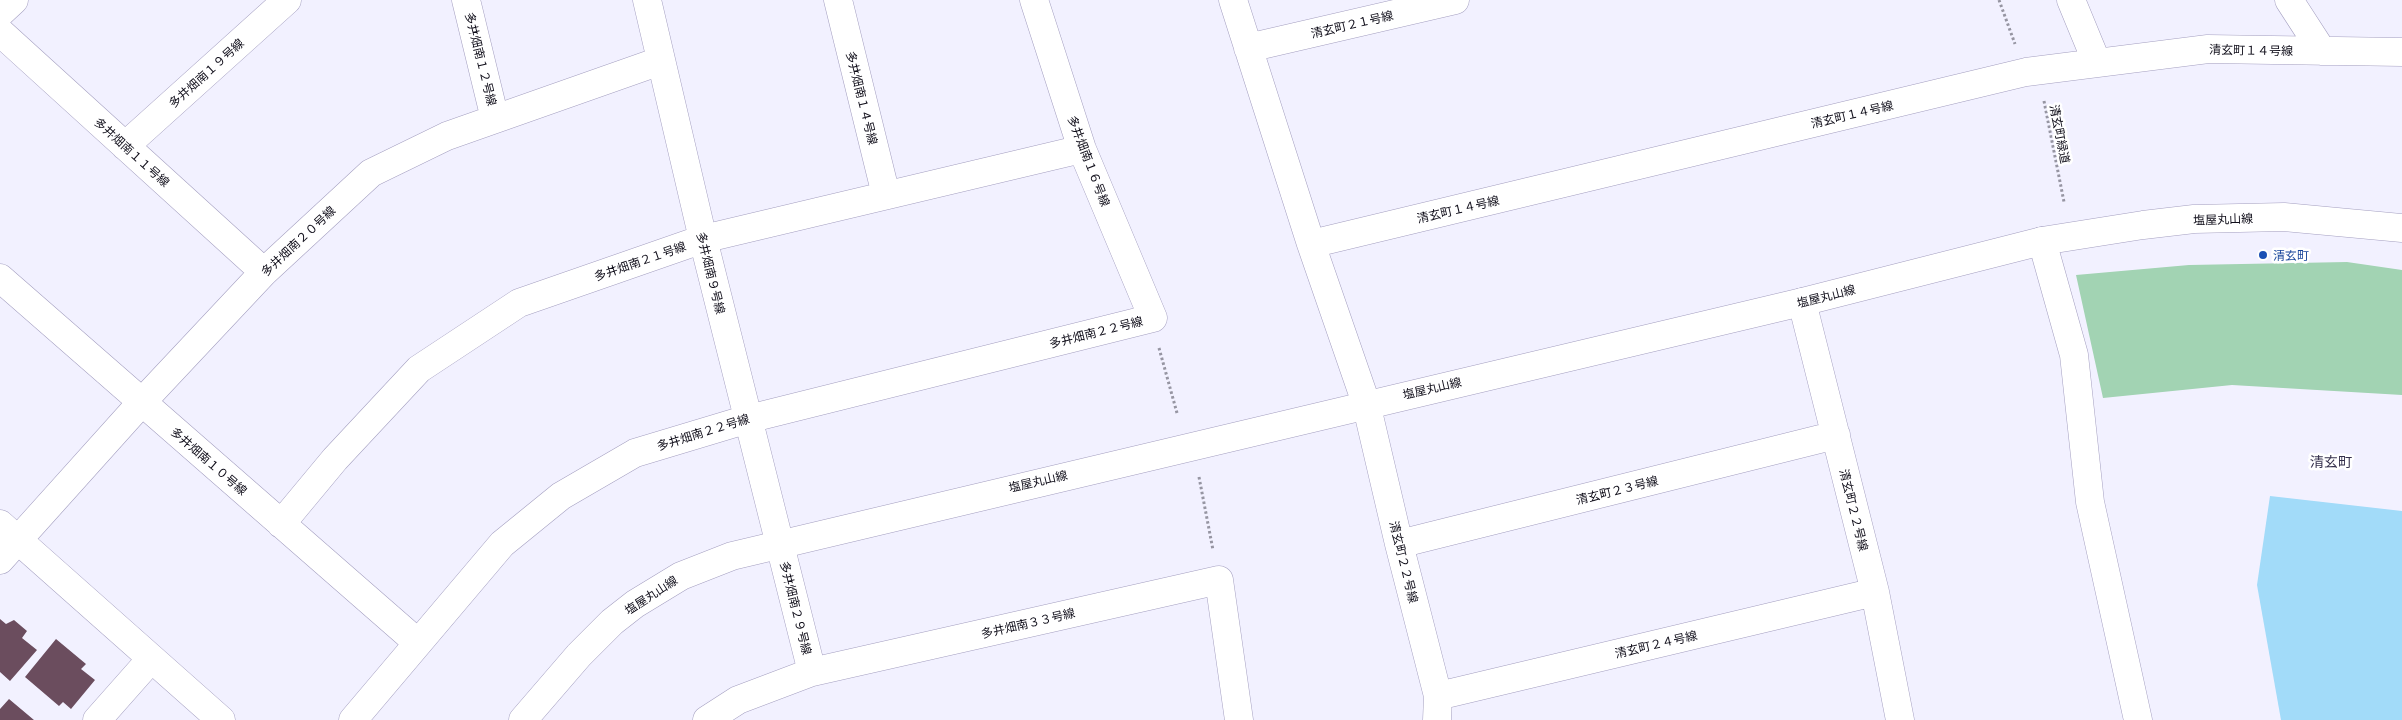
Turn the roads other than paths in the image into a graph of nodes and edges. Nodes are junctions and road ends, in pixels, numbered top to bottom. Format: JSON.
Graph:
{"nodes":[{"id":1,"x":14,"y":0,"type":"edge"},
{"id":2,"x":287,"y":0,"type":"edge"},
{"id":3,"x":466,"y":0,"type":"edge"},
{"id":4,"x":647,"y":0,"type":"edge"},
{"id":5,"x":838,"y":0,"type":"edge"},
{"id":6,"x":1034,"y":0,"type":"edge"},
{"id":7,"x":1233,"y":0,"type":"edge"},
{"id":8,"x":1455,"y":0,"type":"edge"},
{"id":9,"x":2071,"y":0,"type":"edge"},
{"id":10,"x":2289,"y":0,"type":"edge"},
{"id":11,"x":0,"y":13,"type":"edge"},
{"id":12,"x":0,"y":32,"type":"edge"},
{"id":13,"x":1248,"y":48,"type":"junction"},
{"id":14,"x":2322,"y":51,"type":"junction"},
{"id":15,"x":2402,"y":52,"type":"edge"},
{"id":16,"x":660,"y":61,"type":"junction"},
{"id":17,"x":2097,"y":63,"type":"junction"},
{"id":18,"x":496,"y":119,"type":"junction"},
{"id":19,"x":125,"y":146,"type":"junction"},
{"id":20,"x":1082,"y":149,"type":"junction"},
{"id":21,"x":886,"y":195,"type":"junction"},
{"id":22,"x":2402,"y":228,"type":"edge"},
{"id":23,"x":703,"y":239,"type":"junction"},
{"id":24,"x":2042,"y":241,"type":"junction"},
{"id":25,"x":1311,"y":244,"type":"junction"},
{"id":26,"x":264,"y":272,"type":"junction"},
{"id":27,"x":0,"y":278,"type":"edge"},
{"id":28,"x":1802,"y":302,"type":"junction"},
{"id":29,"x":1152,"y":319,"type":"joint"},
{"id":30,"x":141,"y":403,"type":"junction"},
{"id":31,"x":1366,"y":403,"type":"junction"},
{"id":32,"x":748,"y":418,"type":"junction"},
{"id":33,"x":1836,"y":435,"type":"junction"},
{"id":34,"x":281,"y":524,"type":"junction"},
{"id":35,"x":9,"y":532,"type":"edge"},
{"id":36,"x":780,"y":544,"type":"junction"},
{"id":37,"x":1399,"y":544,"type":"junction"},
{"id":38,"x":0,"y":560,"type":"edge"},
{"id":39,"x":1874,"y":592,"type":"junction"},
{"id":40,"x":418,"y":643,"type":"junction"},
{"id":41,"x":151,"y":659,"type":"junction"},
{"id":42,"x":812,"y":672,"type":"junction"},
{"id":43,"x":1437,"y":708,"type":"edge"},
{"id":44,"x":97,"y":720,"type":"edge"},
{"id":45,"x":221,"y":720,"type":"edge"},
{"id":46,"x":353,"y":720,"type":"edge"},
{"id":47,"x":523,"y":720,"type":"edge"},
{"id":48,"x":707,"y":720,"type":"edge"},
{"id":49,"x":1239,"y":720,"type":"edge"},
{"id":50,"x":1900,"y":720,"type":"edge"},
{"id":51,"x":2138,"y":720,"type":"edge"}],
"edges":[{"from":1,"to":11,"type":"street"},
{"from":2,"to":19,"type":"street","name":"多井畑南１９号線"},
{"from":3,"to":18,"type":"street","name":"多井畑南１２号線"},
{"from":4,"to":16,"type":"street","name":"多井畑南９号線"},
{"from":5,"to":21,"type":"street","name":"多井畑南１４号線"},
{"from":6,"to":20,"type":"street","name":"多井畑南１６号線"},
{"from":7,"to":13,"type":"street","name":"清玄町２２号線"},
{"from":8,"to":13,"type":"street","name":"清玄町２１号線"},
{"from":9,"to":17,"type":"street"},
{"from":10,"to":14,"type":"street"},
{"from":12,"to":19,"type":"street","name":"多井畑南１１号線"},
{"from":13,"to":25,"type":"street","name":"清玄町２２号線"},
{"from":14,"to":15,"type":"street","name":"清玄町１４号線"},
{"from":14,"to":17,"type":"street","name":"清玄町１４号線"},
{"from":16,"to":18,"type":"street","name":"多井畑南２０号線"},
{"from":16,"to":23,"type":"street","name":"多井畑南９号線"},
{"from":17,"to":25,"type":"street","name":"清玄町１４号線"},
{"from":18,"to":26,"type":"street","name":"多井畑南２０号線"},
{"from":19,"to":26,"type":"street","name":"多井畑南１１号線"},
{"from":20,"to":21,"type":"street","name":"多井畑南２１号線"},
{"from":20,"to":29,"type":"street","name":"多井畑南１６号線"},
{"from":21,"to":23,"type":"street","name":"多井畑南２１号線"},
{"from":22,"to":24,"type":"street","name":"塩屋丸山線"},
{"from":23,"to":32,"type":"street","name":"多井畑南９号線"},
{"from":23,"to":34,"type":"street","name":"多井畑南２１号線"},
{"from":24,"to":28,"type":"street","name":"塩屋丸山線"},
{"from":24,"to":51,"type":"street"},
{"from":25,"to":31,"type":"street","name":"清玄町２２号線"},
{"from":26,"to":30,"type":"street","name":"多井畑南２０号線"},
{"from":27,"to":30,"type":"street","name":"多井畑南１０号線"},
{"from":28,"to":31,"type":"street","name":"塩屋丸山線"},
{"from":28,"to":33,"type":"street","name":"清玄町２２号線"},
{"from":29,"to":32,"type":"street","name":"多井畑南２２号線"},
{"from":30,"to":34,"type":"street","name":"多井畑南１０号線"},
{"from":30,"to":35,"type":"street","name":"多井畑南２０号線"},
{"from":31,"to":36,"type":"street","name":"塩屋丸山線"},
{"from":31,"to":37,"type":"street","name":"清玄町２２号線"},
{"from":32,"to":36,"type":"street","name":"多井畑南９号線"},
{"from":32,"to":40,"type":"street","name":"多井畑南２２号線"},
{"from":33,"to":37,"type":"street","name":"清玄町２３号線"},
{"from":33,"to":39,"type":"street","name":"清玄町２２号線"},
{"from":34,"to":40,"type":"street","name":"多井畑南１０号線"},
{"from":35,"to":38,"type":"street","name":"多井畑南２０号線"},
{"from":35,"to":41,"type":"street"},
{"from":36,"to":42,"type":"street","name":"多井畑南２９号線"},
{"from":36,"to":47,"type":"street","name":"塩屋丸山線"},
{"from":37,"to":43,"type":"street","name":"清玄町２２号線"},
{"from":39,"to":43,"type":"street","name":"清玄町２４号線"},
{"from":39,"to":50,"type":"street","name":"清玄町２２号線"},
{"from":40,"to":46,"type":"street","name":"多井畑南２２号線"},
{"from":41,"to":44,"type":"street"},
{"from":41,"to":45,"type":"street"},
{"from":42,"to":48,"type":"street","name":"多井畑南３３号線"},
{"from":42,"to":49,"type":"street","name":"多井畑南３３号線"}]}
